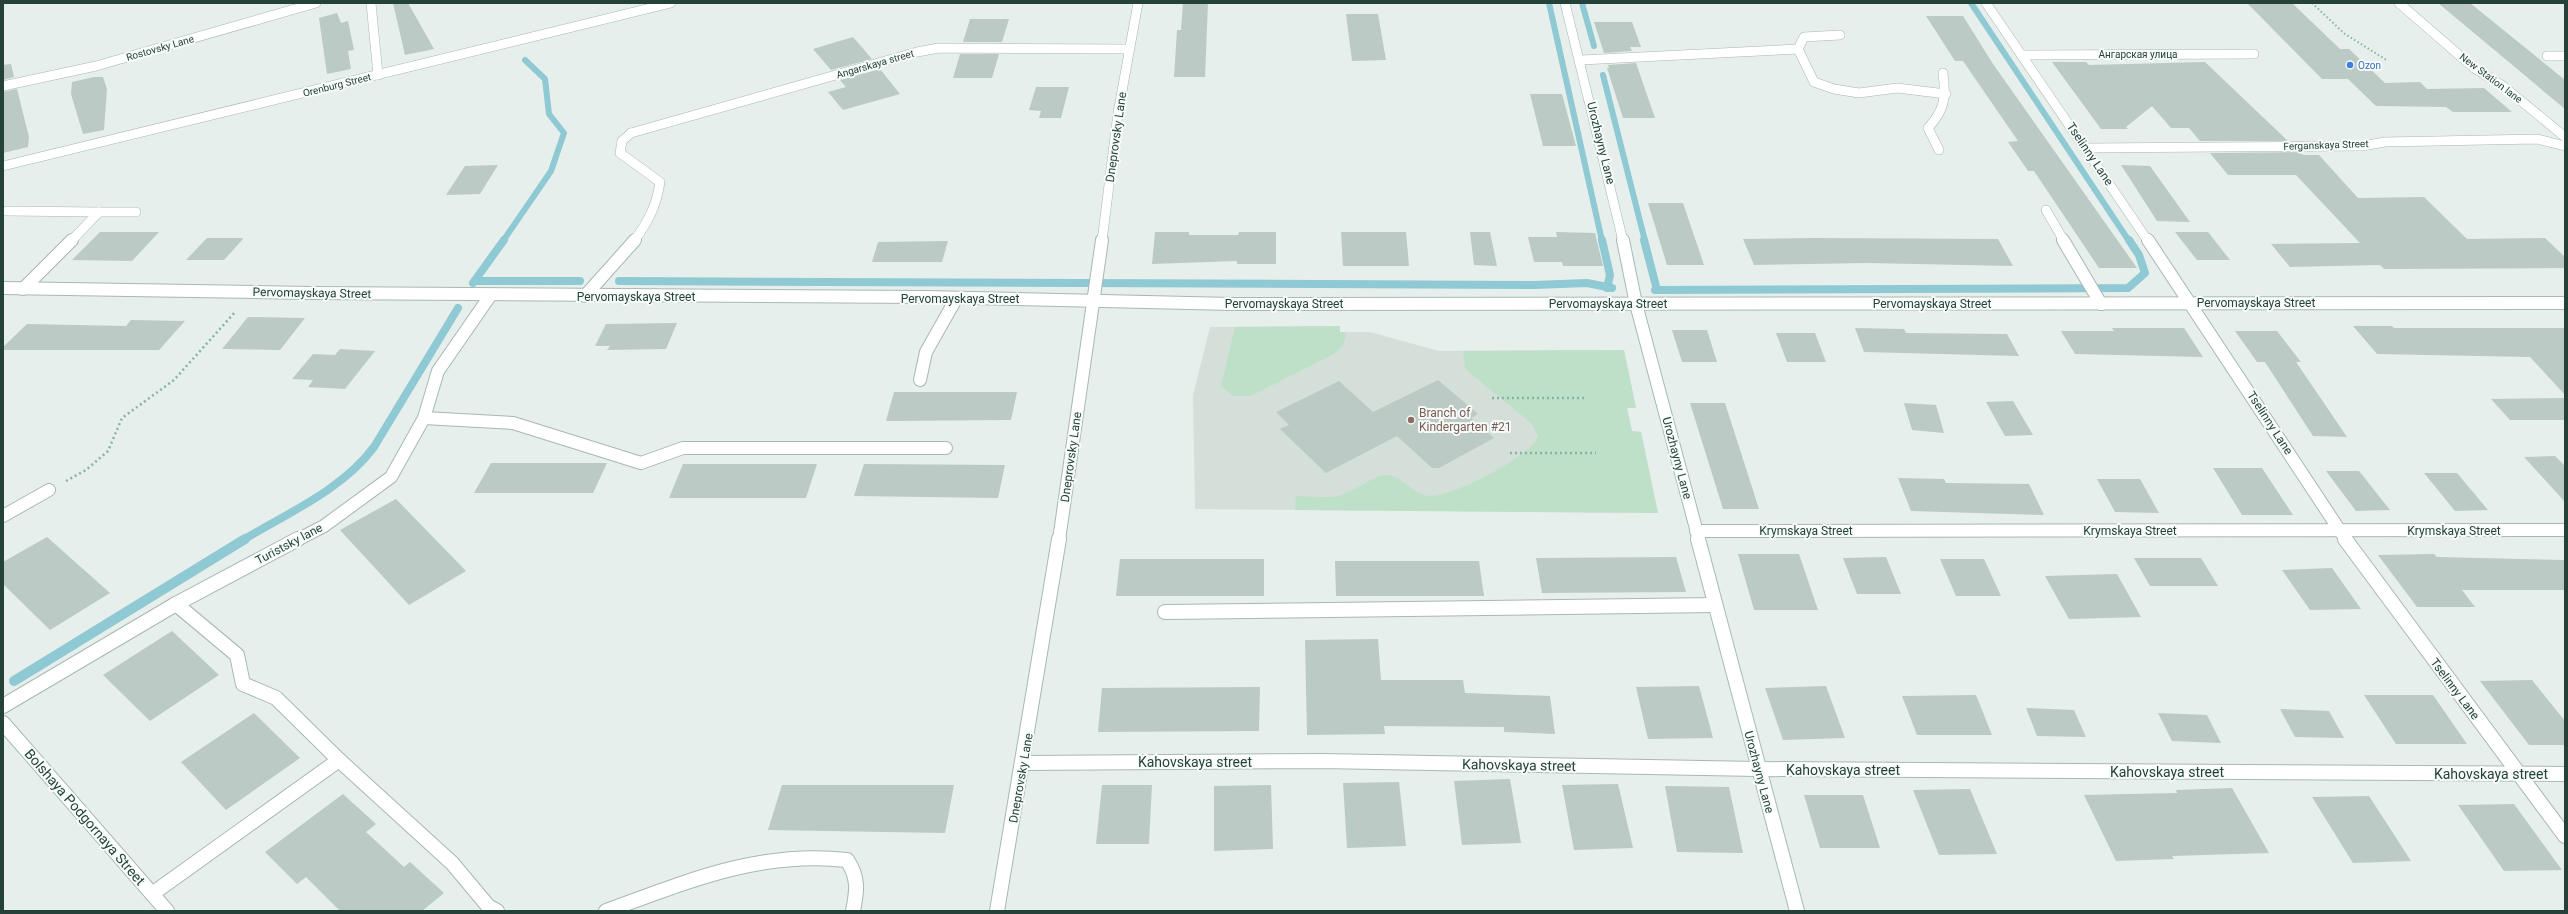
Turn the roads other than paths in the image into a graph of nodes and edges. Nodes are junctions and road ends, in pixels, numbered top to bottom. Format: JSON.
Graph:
{"nodes":[{"id":1,"x":316,"y":3,"type":"edge"},
{"id":2,"x":371,"y":3,"type":"edge"},
{"id":3,"x":671,"y":3,"type":"edge"},
{"id":4,"x":1138,"y":3,"type":"edge"},
{"id":5,"x":1565,"y":3,"type":"edge"},
{"id":6,"x":1986,"y":3,"type":"edge"},
{"id":7,"x":2399,"y":3,"type":"edge"},
{"id":8,"x":1840,"y":35,"type":"dead end"},
{"id":9,"x":1127,"y":49,"type":"junction"},
{"id":10,"x":1798,"y":49,"type":"junction"},
{"id":11,"x":2254,"y":54,"type":"dead end"},
{"id":12,"x":2021,"y":55,"type":"junction"},
{"id":13,"x":2547,"y":56,"type":"dead end"},
{"id":14,"x":2565,"y":56,"type":"edge"},
{"id":15,"x":1581,"y":60,"type":"junction"},
{"id":16,"x":1943,"y":73,"type":"dead end"},
{"id":17,"x":378,"y":75,"type":"junction"},
{"id":18,"x":3,"y":86,"type":"edge"},
{"id":19,"x":1946,"y":94,"type":"junction"},
{"id":20,"x":2565,"y":137,"type":"edge"},
{"id":21,"x":2565,"y":146,"type":"edge"},
{"id":22,"x":2086,"y":148,"type":"junction"},
{"id":23,"x":1939,"y":150,"type":"dead end"},
{"id":24,"x":3,"y":166,"type":"edge"},
{"id":25,"x":2046,"y":210,"type":"dead end"},
{"id":26,"x":7,"y":211,"type":"dead end"},
{"id":27,"x":98,"y":212,"type":"junction"},
{"id":28,"x":136,"y":212,"type":"dead end"},
{"id":29,"x":3,"y":288,"type":"edge"},
{"id":30,"x":23,"y":289,"type":"junction"},
{"id":31,"x":490,"y":296,"type":"junction"},
{"id":32,"x":585,"y":296,"type":"junction"},
{"id":33,"x":956,"y":299,"type":"junction"},
{"id":34,"x":1094,"y":299,"type":"junction"},
{"id":35,"x":2191,"y":303,"type":"junction"},
{"id":36,"x":2565,"y":303,"type":"edge"},
{"id":37,"x":1636,"y":304,"type":"junction"},
{"id":38,"x":2101,"y":304,"type":"junction"},
{"id":39,"x":920,"y":380,"type":"dead end"},
{"id":40,"x":424,"y":418,"type":"junction"},
{"id":41,"x":946,"y":448,"type":"dead end"},
{"id":42,"x":49,"y":490,"type":"road end"},
{"id":43,"x":3,"y":516,"type":"edge"},
{"id":44,"x":2565,"y":530,"type":"edge"},
{"id":45,"x":1696,"y":531,"type":"junction"},
{"id":46,"x":2340,"y":532,"type":"junction"},
{"id":47,"x":176,"y":604,"type":"junction"},
{"id":48,"x":1715,"y":605,"type":"junction"},
{"id":49,"x":1165,"y":612,"type":"dead end"},
{"id":50,"x":3,"y":706,"type":"edge"},
{"id":51,"x":3,"y":723,"type":"edge"},
{"id":52,"x":339,"y":760,"type":"junction"},
{"id":53,"x":1025,"y":763,"type":"junction"},
{"id":54,"x":1758,"y":769,"type":"junction"},
{"id":55,"x":2519,"y":774,"type":"junction"},
{"id":56,"x":2565,"y":774,"type":"edge"},
{"id":57,"x":2565,"y":836,"type":"edge"},
{"id":58,"x":152,"y":894,"type":"junction"},
{"id":59,"x":489,"y":910,"type":"edge"},
{"id":60,"x":167,"y":911,"type":"edge"},
{"id":61,"x":606,"y":911,"type":"edge"},
{"id":62,"x":852,"y":911,"type":"edge"},
{"id":63,"x":997,"y":911,"type":"edge"},
{"id":64,"x":1797,"y":911,"type":"edge"}],
"edges":[{"from":1,"to":18,"type":"street","name":"Rostovsky Lane"},
{"from":2,"to":17,"type":"street"},
{"from":3,"to":17,"type":"street","name":"Orenburg Street"},
{"from":4,"to":9,"type":"street","name":"Dneprovsky Lane"},
{"from":5,"to":15,"type":"street","name":"Urozhayny Lane"},
{"from":6,"to":12,"type":"street","name":"Tselinny Lane"},
{"from":7,"to":20,"type":"street","name":"New Station lane"},
{"from":8,"to":10,"type":"street"},
{"from":9,"to":32,"type":"street","name":"Angarskaya street"},
{"from":9,"to":34,"type":"street","name":"Dneprovsky Lane"},
{"from":10,"to":15,"type":"street"},
{"from":10,"to":19,"type":"street"},
{"from":11,"to":12,"type":"street","name":"Ангарская улица"},
{"from":12,"to":22,"type":"street","name":"Tselinny Lane"},
{"from":13,"to":14,"type":"street"},
{"from":15,"to":37,"type":"street","name":"Urozhayny Lane"},
{"from":16,"to":19,"type":"street"},
{"from":17,"to":24,"type":"street","name":"Orenburg Street"},
{"from":19,"to":23,"type":"street"},
{"from":21,"to":22,"type":"street","name":"Ferganskaya Street"},
{"from":22,"to":35,"type":"street","name":"Tselinny Lane"},
{"from":25,"to":38,"type":"street"},
{"from":26,"to":27,"type":"street"},
{"from":27,"to":28,"type":"street"},
{"from":27,"to":30,"type":"street"},
{"from":29,"to":30,"type":"street","name":"Pervomayskaya Street"},
{"from":30,"to":31,"type":"street","name":"Pervomayskaya Street"},
{"from":31,"to":32,"type":"street","name":"Pervomayskaya Street"},
{"from":31,"to":40,"type":"street","name":"Turistsky lane"},
{"from":32,"to":33,"type":"street","name":"Pervomayskaya Street"},
{"from":33,"to":34,"type":"street","name":"Pervomayskaya Street"},
{"from":33,"to":39,"type":"street"},
{"from":34,"to":37,"type":"street","name":"Pervomayskaya Street"},
{"from":34,"to":53,"type":"street","name":"Dneprovsky Lane"},
{"from":35,"to":36,"type":"street","name":"Pervomayskaya Street"},
{"from":35,"to":38,"type":"street","name":"Pervomayskaya Street"},
{"from":35,"to":46,"type":"street","name":"Tselinny Lane"},
{"from":37,"to":38,"type":"street","name":"Pervomayskaya Street"},
{"from":37,"to":45,"type":"street","name":"Urozhayny Lane"},
{"from":40,"to":41,"type":"street"},
{"from":40,"to":47,"type":"street","name":"Turistsky lane"},
{"from":42,"to":43,"type":"street"},
{"from":44,"to":46,"type":"street","name":"Krymskaya Street"},
{"from":45,"to":46,"type":"street","name":"Krymskaya Street"},
{"from":45,"to":48,"type":"street","name":"Urozhayny Lane"},
{"from":46,"to":55,"type":"street","name":"Tselinny Lane"},
{"from":47,"to":50,"type":"street","name":"Turistsky lane"},
{"from":47,"to":52,"type":"street"},
{"from":48,"to":49,"type":"street"},
{"from":48,"to":54,"type":"street","name":"Urozhayny Lane"},
{"from":51,"to":58,"type":"street","name":"Bolshaya Podgornaya Street"},
{"from":52,"to":58,"type":"street"},
{"from":52,"to":59,"type":"street"},
{"from":53,"to":54,"type":"street","name":"Kahovskaya street"},
{"from":53,"to":63,"type":"street","name":"Dneprovsky Lane"},
{"from":54,"to":55,"type":"street","name":"Kahovskaya street"},
{"from":54,"to":64,"type":"street","name":"Urozhayny Lane"},
{"from":55,"to":56,"type":"street","name":"Kahovskaya street"},
{"from":55,"to":57,"type":"street","name":"Tselinny Lane"},
{"from":58,"to":60,"type":"street","name":"Bolshaya Podgornaya Street"},
{"from":61,"to":62,"type":"street"}]}
